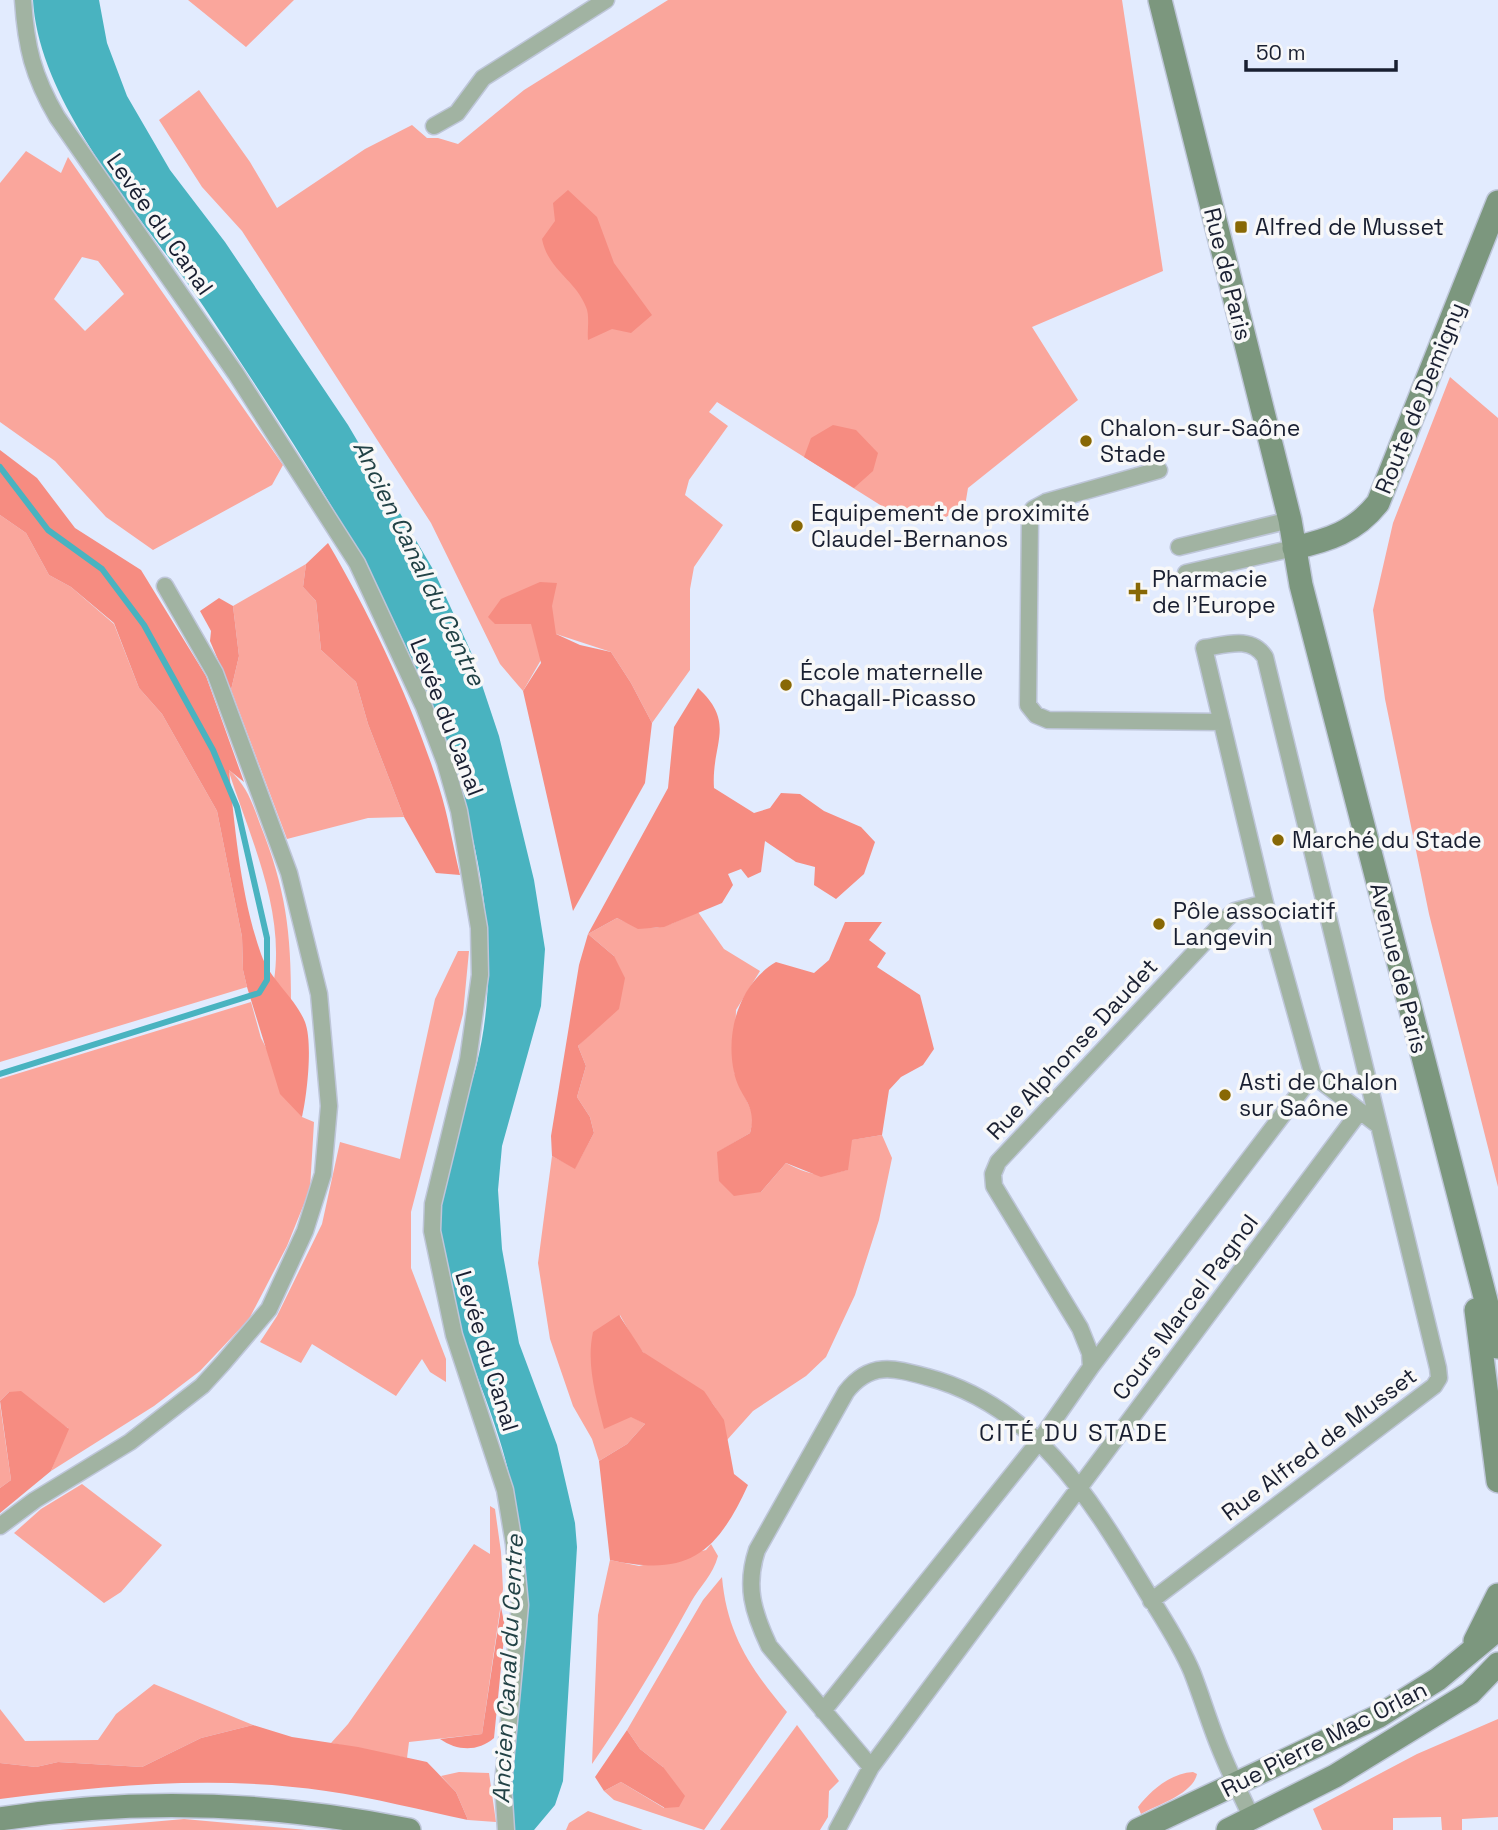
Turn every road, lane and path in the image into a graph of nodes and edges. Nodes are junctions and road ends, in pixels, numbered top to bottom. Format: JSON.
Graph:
{"nodes":[{"id":1,"x":23,"y":0,"type":"edge"},
{"id":2,"x":1160,"y":0,"type":"edge"},
{"id":3,"x":603,"y":1,"type":"edge"},
{"id":4,"x":434,"y":126,"type":"dead end"},
{"id":5,"x":1498,"y":202,"type":"edge"},
{"id":6,"x":1159,"y":470,"type":"dead end"},
{"id":7,"x":1290,"y":520,"type":"junction"},
{"id":8,"x":1179,"y":547,"type":"dead end"},
{"id":9,"x":1294,"y":548,"type":"junction"},
{"id":10,"x":1186,"y":573,"type":"dead end"},
{"id":11,"x":166,"y":586,"type":"dead end"},
{"id":12,"x":1222,"y":722,"type":"junction"},
{"id":13,"x":1265,"y":903,"type":"junction"},
{"id":14,"x":1312,"y":1075,"type":"junction"},
{"id":15,"x":1360,"y":1111,"type":"junction"},
{"id":16,"x":1378,"y":1125,"type":"junction"},
{"id":17,"x":1466,"y":1227,"type":"junction"},
{"id":18,"x":1498,"y":1347,"type":"edge"},
{"id":19,"x":1091,"y":1367,"type":"junction"},
{"id":20,"x":1040,"y":1440,"type":"junction"},
{"id":21,"x":1498,"y":1480,"type":"edge"},
{"id":22,"x":1079,"y":1486,"type":"junction"},
{"id":23,"x":0,"y":1526,"type":"edge"},
{"id":24,"x":1498,"y":1595,"type":"edge"},
{"id":25,"x":1151,"y":1601,"type":"junction"},
{"id":26,"x":1498,"y":1629,"type":"edge"},
{"id":27,"x":1468,"y":1652,"type":"junction"},
{"id":28,"x":1490,"y":1681,"type":"edge"},
{"id":29,"x":823,"y":1711,"type":"junction"},
{"id":30,"x":871,"y":1768,"type":"junction"},
{"id":31,"x":1237,"y":1786,"type":"junction"},
{"id":32,"x":0,"y":1819,"type":"edge"},
{"id":33,"x":1252,"y":1819,"type":"junction"},
{"id":34,"x":409,"y":1830,"type":"edge"},
{"id":35,"x":506,"y":1830,"type":"edge"},
{"id":36,"x":837,"y":1830,"type":"edge"},
{"id":37,"x":1138,"y":1830,"type":"edge"},
{"id":38,"x":1227,"y":1830,"type":"edge"}],
"edges":[{"from":1,"to":35,"type":"street","name":"Levée du Canal"},
{"from":2,"to":7,"type":"main road","name":"Rue de Paris"},
{"from":3,"to":4,"type":"street"},
{"from":5,"to":9,"type":"main road","name":"Route de Demigny"},
{"from":6,"to":12,"type":"street"},
{"from":7,"to":8,"type":"street"},
{"from":7,"to":9,"type":"main road","name":"Rue de Paris"},
{"from":9,"to":10,"type":"street"},
{"from":9,"to":17,"type":"main road","name":"Avenue de Paris"},
{"from":11,"to":23,"type":"street"},
{"from":12,"to":13,"type":"street","name":"Rue Alfred de Musset"},
{"from":12,"to":16,"type":"street","name":"Rue Alfred de Musset"},
{"from":13,"to":14,"type":"street","name":"Rue Alfred de Musset"},
{"from":13,"to":19,"type":"street","name":"Rue Alphonse Daudet"},
{"from":14,"to":15,"type":"street"},
{"from":14,"to":19,"type":"street","name":"Cours Marcel Pagnol"},
{"from":15,"to":16,"type":"street"},
{"from":15,"to":22,"type":"street","name":"Cours Marcel Pagnol"},
{"from":16,"to":25,"type":"street","name":"Rue Alfred de Musset"},
{"from":17,"to":18,"type":"main road","name":"Avenue de Paris"},
{"from":17,"to":21,"type":"main road"},
{"from":19,"to":20,"type":"street"},
{"from":20,"to":22,"type":"street"},
{"from":20,"to":29,"type":"street"},
{"from":20,"to":29,"type":"street"},
{"from":22,"to":25,"type":"street"},
{"from":22,"to":30,"type":"street","name":"Cours Marcel Pagnol"},
{"from":24,"to":27,"type":"main road"},
{"from":25,"to":31,"type":"street"},
{"from":26,"to":27,"type":"main road","name":"Rue Pierre Mac Orlan"},
{"from":27,"to":31,"type":"main road","name":"Rue Pierre Mac Orlan"},
{"from":28,"to":33,"type":"main road","name":"Rue Pierre Mac Orlan"},
{"from":29,"to":30,"type":"street"},
{"from":30,"to":36,"type":"street","name":"Cours Marcel Pagnol"},
{"from":31,"to":33,"type":"street"},
{"from":31,"to":37,"type":"main road","name":"Rue Pierre Mac Orlan"},
{"from":32,"to":34,"type":"main road"},
{"from":33,"to":38,"type":"main road","name":"Rue Pierre Mac Orlan"}]}
